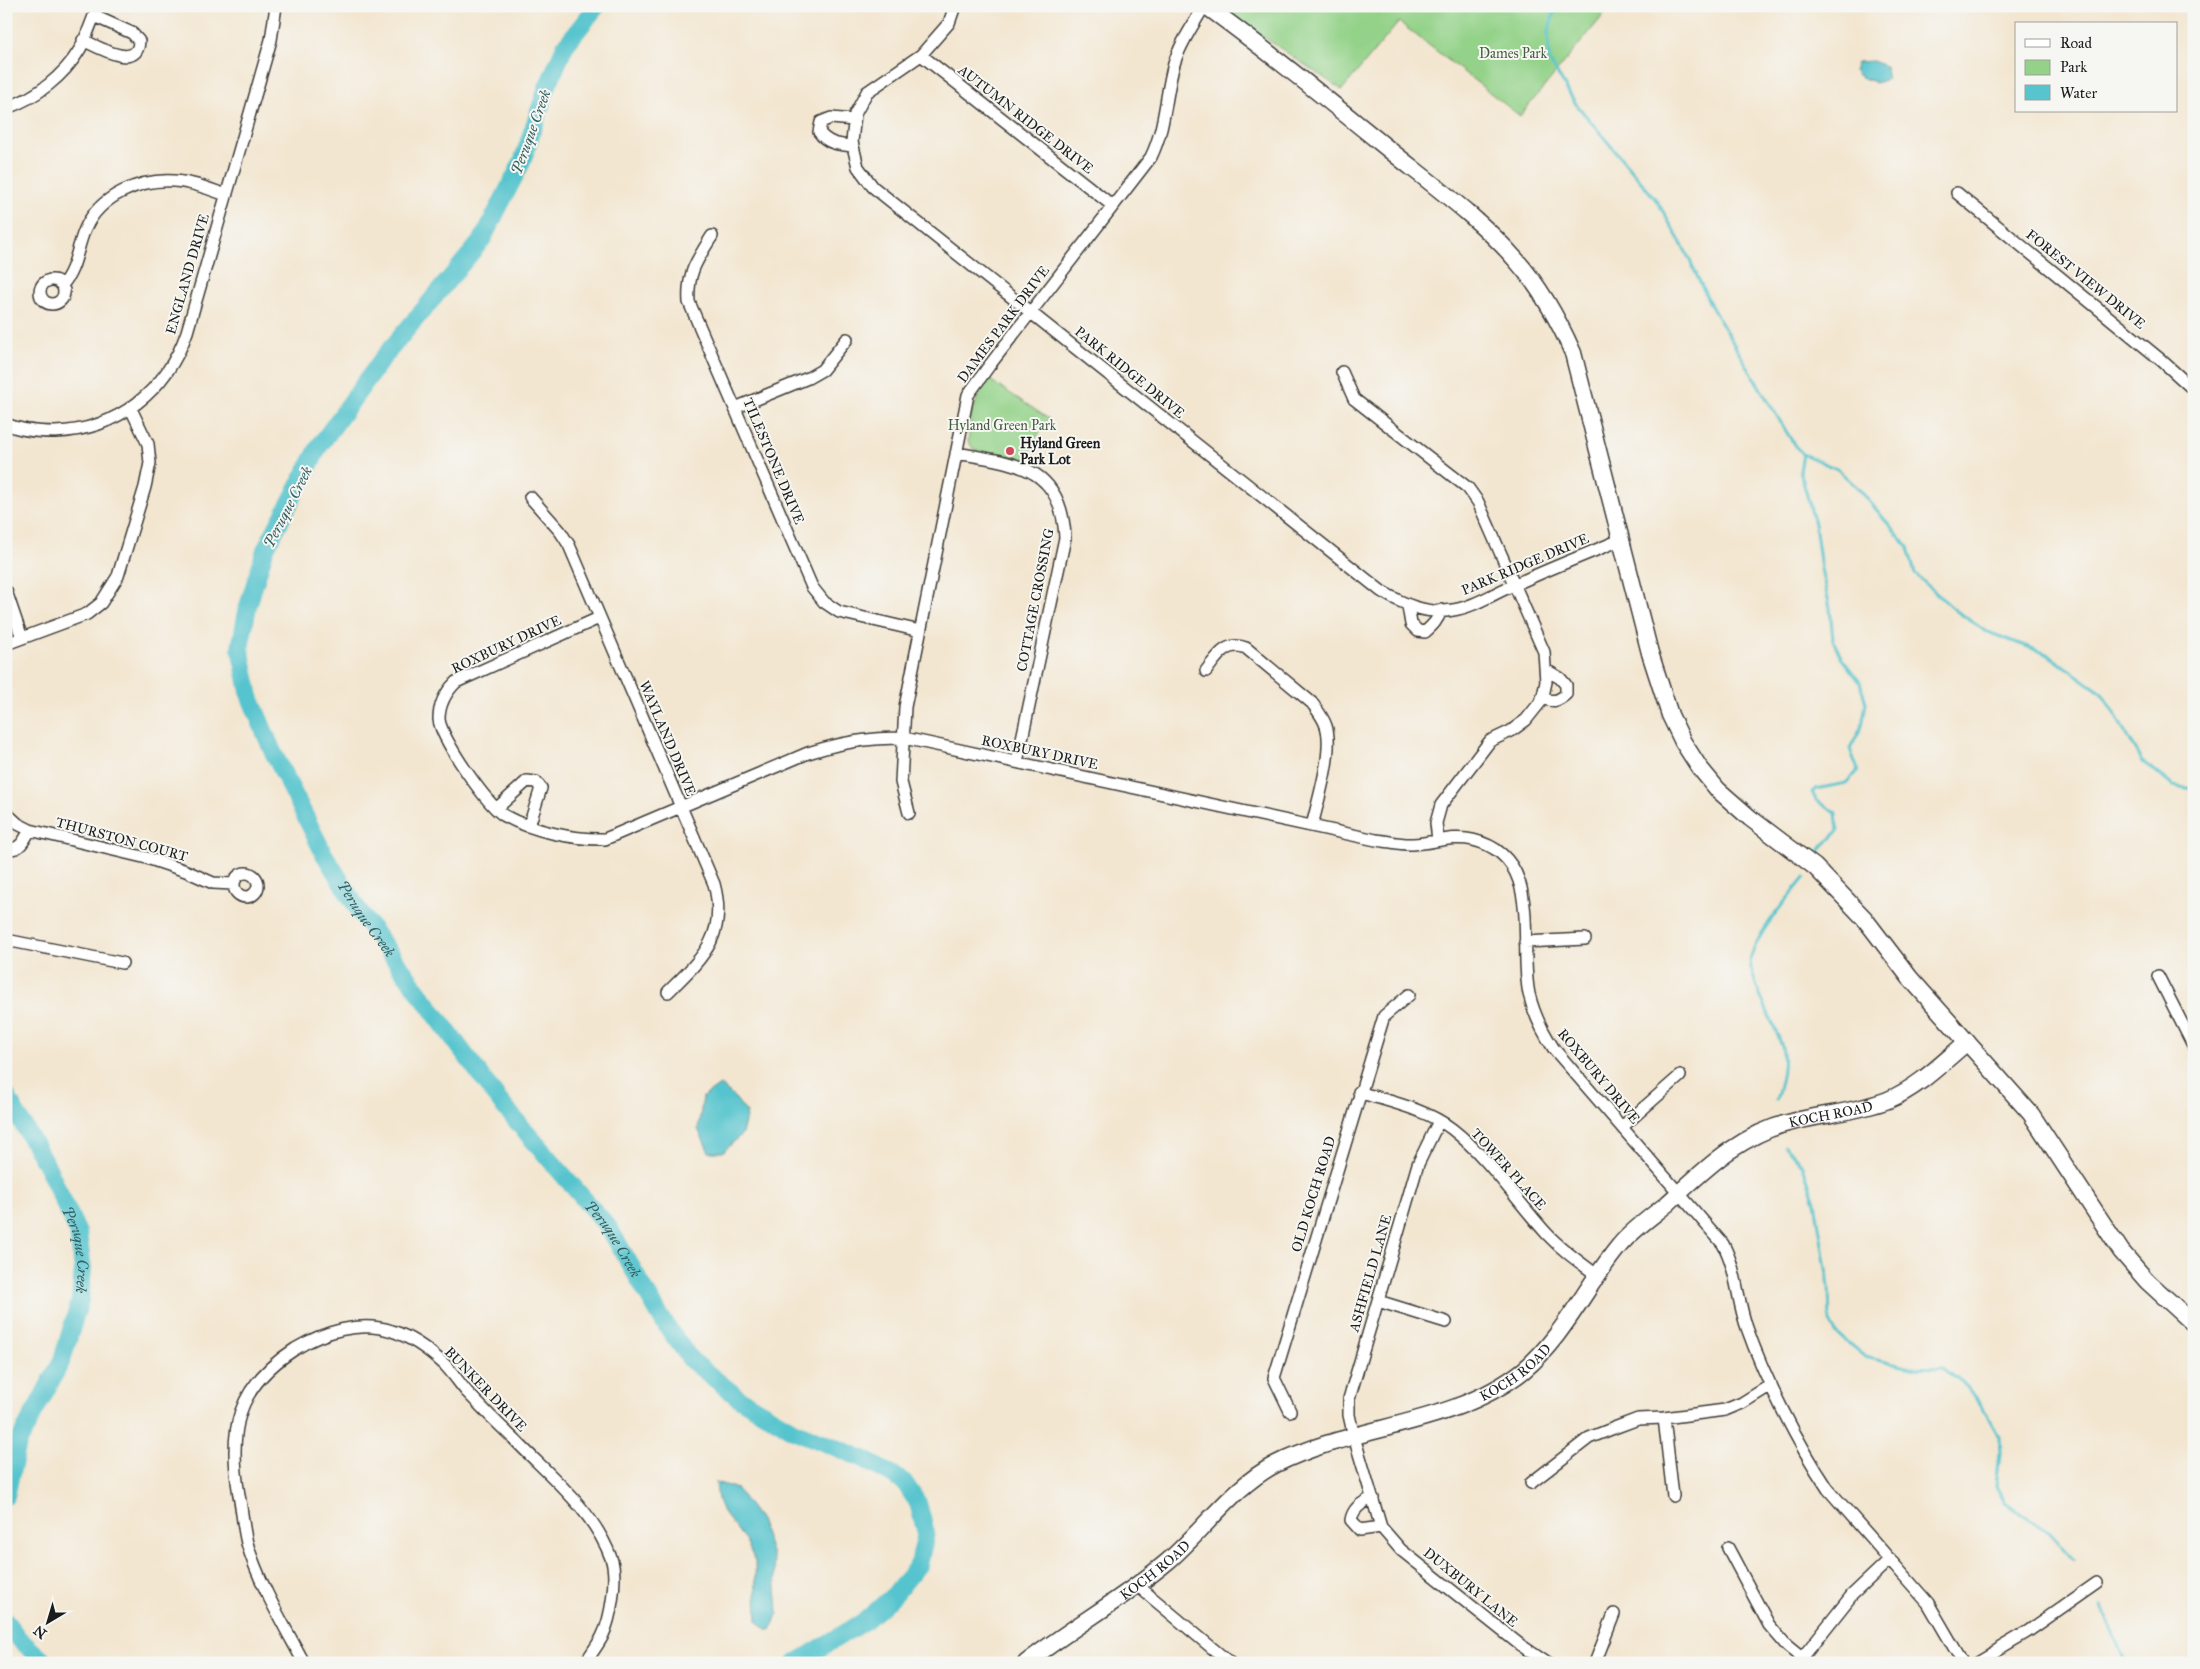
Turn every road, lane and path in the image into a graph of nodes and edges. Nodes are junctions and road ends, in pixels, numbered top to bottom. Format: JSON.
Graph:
{"nodes":[{"id":1,"x":276,"y":6,"type":"edge"},
{"id":2,"x":955,"y":6,"type":"edge"},
{"id":3,"x":1205,"y":6,"type":"edge"},
{"id":4,"x":96,"y":11,"type":"edge"},
{"id":5,"x":83,"y":40,"type":"junction"},
{"id":6,"x":921,"y":54,"type":"junction"},
{"id":7,"x":6,"y":108,"type":"edge"},
{"id":8,"x":854,"y":120,"type":"junction"},
{"id":9,"x":853,"y":146,"type":"junction"},
{"id":10,"x":1957,"y":193,"type":"dead end"},
{"id":11,"x":226,"y":195,"type":"junction"},
{"id":12,"x":1113,"y":206,"type":"junction"},
{"id":13,"x":712,"y":236,"type":"dead end"},
{"id":14,"x":62,"y":285,"type":"dead end"},
{"id":15,"x":1030,"y":312,"type":"junction"},
{"id":16,"x":847,"y":339,"type":"dead end"},
{"id":17,"x":1342,"y":372,"type":"dead end"},
{"id":18,"x":2194,"y":390,"type":"edge"},
{"id":19,"x":735,"y":408,"type":"junction"},
{"id":20,"x":131,"y":409,"type":"junction"},
{"id":21,"x":6,"y":424,"type":"edge"},
{"id":22,"x":956,"y":453,"type":"junction"},
{"id":23,"x":530,"y":497,"type":"dead end"},
{"id":24,"x":1620,"y":540,"type":"junction"},
{"id":25,"x":1515,"y":584,"type":"junction"},
{"id":26,"x":6,"y":591,"type":"edge"},
{"id":27,"x":1408,"y":606,"type":"junction"},
{"id":28,"x":1441,"y":610,"type":"junction"},
{"id":29,"x":600,"y":618,"type":"junction"},
{"id":30,"x":920,"y":631,"type":"junction"},
{"id":31,"x":22,"y":638,"type":"junction"},
{"id":32,"x":6,"y":644,"type":"edge"},
{"id":33,"x":1546,"y":670,"type":"junction"},
{"id":34,"x":1206,"y":671,"type":"dead end"},
{"id":35,"x":1542,"y":698,"type":"junction"},
{"id":36,"x":904,"y":738,"type":"junction"},
{"id":37,"x":1017,"y":762,"type":"junction"},
{"id":38,"x":682,"y":807,"type":"junction"},
{"id":39,"x":496,"y":809,"type":"junction"},
{"id":40,"x":908,"y":813,"type":"dead end"},
{"id":41,"x":7,"y":817,"type":"edge"},
{"id":42,"x":529,"y":826,"type":"junction"},
{"id":43,"x":1312,"y":826,"type":"junction"},
{"id":44,"x":30,"y":830,"type":"junction"},
{"id":45,"x":1438,"y":840,"type":"junction"},
{"id":46,"x":6,"y":848,"type":"edge"},
{"id":47,"x":233,"y":884,"type":"dead end"},
{"id":48,"x":1586,"y":939,"type":"dead end"},
{"id":49,"x":6,"y":940,"type":"edge"},
{"id":50,"x":1525,"y":942,"type":"junction"},
{"id":51,"x":122,"y":963,"type":"dead end"},
{"id":52,"x":2158,"y":976,"type":"dead end"},
{"id":53,"x":668,"y":992,"type":"dead end"},
{"id":54,"x":1409,"y":995,"type":"dead end"},
{"id":55,"x":1967,"y":1042,"type":"junction"},
{"id":56,"x":2194,"y":1047,"type":"edge"},
{"id":57,"x":1680,"y":1076,"type":"dead end"},
{"id":58,"x":1359,"y":1092,"type":"junction"},
{"id":59,"x":1440,"y":1121,"type":"junction"},
{"id":60,"x":1622,"y":1127,"type":"junction"},
{"id":61,"x":1679,"y":1193,"type":"junction"},
{"id":62,"x":1597,"y":1275,"type":"junction"},
{"id":63,"x":1378,"y":1301,"type":"junction"},
{"id":64,"x":1446,"y":1322,"type":"dead end"},
{"id":65,"x":2194,"y":1324,"type":"edge"},
{"id":66,"x":1771,"y":1386,"type":"junction"},
{"id":67,"x":1290,"y":1411,"type":"dead end"},
{"id":68,"x":1664,"y":1418,"type":"junction"},
{"id":69,"x":1354,"y":1437,"type":"junction"},
{"id":70,"x":1531,"y":1484,"type":"dead end"},
{"id":71,"x":1673,"y":1496,"type":"dead end"},
{"id":72,"x":1373,"y":1498,"type":"junction"},
{"id":73,"x":1382,"y":1527,"type":"junction"},
{"id":74,"x":1728,"y":1548,"type":"dead end"},
{"id":75,"x":1890,"y":1559,"type":"junction"},
{"id":76,"x":2097,"y":1583,"type":"dead end"},
{"id":77,"x":1138,"y":1586,"type":"junction"},
{"id":78,"x":1614,"y":1614,"type":"dead end"},
{"id":79,"x":1805,"y":1660,"type":"edge"},
{"id":80,"x":304,"y":1663,"type":"edge"},
{"id":81,"x":585,"y":1663,"type":"edge"},
{"id":82,"x":1026,"y":1663,"type":"edge"},
{"id":83,"x":1230,"y":1663,"type":"edge"},
{"id":84,"x":1547,"y":1663,"type":"edge"},
{"id":85,"x":1595,"y":1663,"type":"edge"},
{"id":86,"x":1963,"y":1663,"type":"edge"},
{"id":87,"x":1974,"y":1663,"type":"edge"}],
"edges":[{"from":1,"to":11,"type":"street","name":"ENGLAND DRIVE"},
{"from":2,"to":6,"type":"street","name":"PARK RIDGE DRIVE"},
{"from":3,"to":12,"type":"street","name":"DAMES PARK DRIVE"},
{"from":3,"to":24,"type":"main road"},
{"from":4,"to":5,"type":"street"},
{"from":4,"to":5,"type":"street"},
{"from":5,"to":7,"type":"street"},
{"from":6,"to":8,"type":"street","name":"PARK RIDGE DRIVE"},
{"from":6,"to":12,"type":"street","name":"AUTUMN RIDGE DRIVE"},
{"from":8,"to":9,"type":"street","name":"PARK RIDGE DRIVE"},
{"from":8,"to":9,"type":"street"},
{"from":9,"to":15,"type":"street","name":"PARK RIDGE DRIVE"},
{"from":10,"to":18,"type":"street","name":"FOREST VIEW DRIVE"},
{"from":11,"to":14,"type":"street"},
{"from":11,"to":20,"type":"street","name":"ENGLAND DRIVE"},
{"from":12,"to":15,"type":"street","name":"DAMES PARK DRIVE"},
{"from":13,"to":19,"type":"street","name":"TILESTONE DRIVE"},
{"from":15,"to":22,"type":"street","name":"DAMES PARK DRIVE"},
{"from":15,"to":27,"type":"street","name":"PARK RIDGE DRIVE"},
{"from":16,"to":19,"type":"street"},
{"from":17,"to":25,"type":"street"},
{"from":19,"to":30,"type":"street","name":"TILESTONE DRIVE"},
{"from":20,"to":21,"type":"street","name":"ENGLAND DRIVE"},
{"from":20,"to":31,"type":"street"},
{"from":22,"to":30,"type":"street","name":"DAMES PARK DRIVE"},
{"from":22,"to":37,"type":"street","name":"COTTAGE CROSSING"},
{"from":23,"to":29,"type":"street","name":"WAYLAND DRIVE"},
{"from":24,"to":25,"type":"street","name":"PARK RIDGE DRIVE"},
{"from":24,"to":55,"type":"main road"},
{"from":25,"to":28,"type":"street","name":"PARK RIDGE DRIVE"},
{"from":25,"to":33,"type":"street"},
{"from":26,"to":31,"type":"street"},
{"from":27,"to":28,"type":"street","name":"PARK RIDGE DRIVE"},
{"from":27,"to":28,"type":"street"},
{"from":29,"to":38,"type":"street","name":"WAYLAND DRIVE"},
{"from":29,"to":39,"type":"street","name":"ROXBURY DRIVE"},
{"from":30,"to":36,"type":"street","name":"DAMES PARK DRIVE"},
{"from":31,"to":32,"type":"street"},
{"from":33,"to":35,"type":"street"},
{"from":33,"to":35,"type":"street"},
{"from":34,"to":43,"type":"street"},
{"from":35,"to":45,"type":"street"},
{"from":36,"to":37,"type":"street","name":"ROXBURY DRIVE"},
{"from":36,"to":38,"type":"street","name":"ROXBURY DRIVE"},
{"from":36,"to":40,"type":"street","name":"DAMES PARK DRIVE"},
{"from":37,"to":43,"type":"street","name":"ROXBURY DRIVE"},
{"from":38,"to":42,"type":"street","name":"ROXBURY DRIVE"},
{"from":38,"to":53,"type":"street","name":"WAYLAND DRIVE"},
{"from":39,"to":42,"type":"street","name":"ROXBURY DRIVE"},
{"from":39,"to":42,"type":"street"},
{"from":41,"to":44,"type":"street","name":"THURSTON COURT"},
{"from":43,"to":45,"type":"street","name":"ROXBURY DRIVE"},
{"from":44,"to":46,"type":"street"},
{"from":44,"to":47,"type":"street","name":"THURSTON COURT"},
{"from":45,"to":50,"type":"street","name":"ROXBURY DRIVE"},
{"from":48,"to":50,"type":"street"},
{"from":49,"to":51,"type":"street"},
{"from":50,"to":60,"type":"street","name":"ROXBURY DRIVE"},
{"from":52,"to":56,"type":"street"},
{"from":54,"to":58,"type":"street","name":"OLD KOCH ROAD"},
{"from":55,"to":61,"type":"main road","name":"KOCH ROAD"},
{"from":55,"to":65,"type":"main road"},
{"from":57,"to":60,"type":"street"},
{"from":58,"to":59,"type":"street","name":"TOWER PLACE"},
{"from":58,"to":67,"type":"street","name":"OLD KOCH ROAD"},
{"from":59,"to":62,"type":"street","name":"TOWER PLACE"},
{"from":59,"to":63,"type":"street","name":"ASHFIELD LANE"},
{"from":60,"to":61,"type":"street","name":"ROXBURY DRIVE"},
{"from":61,"to":62,"type":"main road","name":"KOCH ROAD"},
{"from":61,"to":66,"type":"street","name":"ROXBURY DRIVE"},
{"from":62,"to":69,"type":"main road","name":"KOCH ROAD"},
{"from":63,"to":64,"type":"street"},
{"from":63,"to":69,"type":"street","name":"ASHFIELD LANE"},
{"from":66,"to":68,"type":"street"},
{"from":66,"to":75,"type":"street","name":"ROXBURY DRIVE"},
{"from":68,"to":70,"type":"street"},
{"from":68,"to":71,"type":"street"},
{"from":69,"to":72,"type":"street","name":"DUXBURY LANE"},
{"from":69,"to":77,"type":"main road","name":"KOCH ROAD"},
{"from":72,"to":73,"type":"street","name":"DUXBURY LANE"},
{"from":72,"to":73,"type":"street"},
{"from":73,"to":84,"type":"street","name":"DUXBURY LANE"},
{"from":74,"to":79,"type":"street"},
{"from":75,"to":79,"type":"street"},
{"from":75,"to":86,"type":"street","name":"ROXBURY DRIVE"},
{"from":76,"to":87,"type":"street"},
{"from":77,"to":82,"type":"main road","name":"KOCH ROAD"},
{"from":77,"to":83,"type":"street"},
{"from":78,"to":85,"type":"street"},
{"from":80,"to":81,"type":"street","name":"BUNKER DRIVE"}]}
